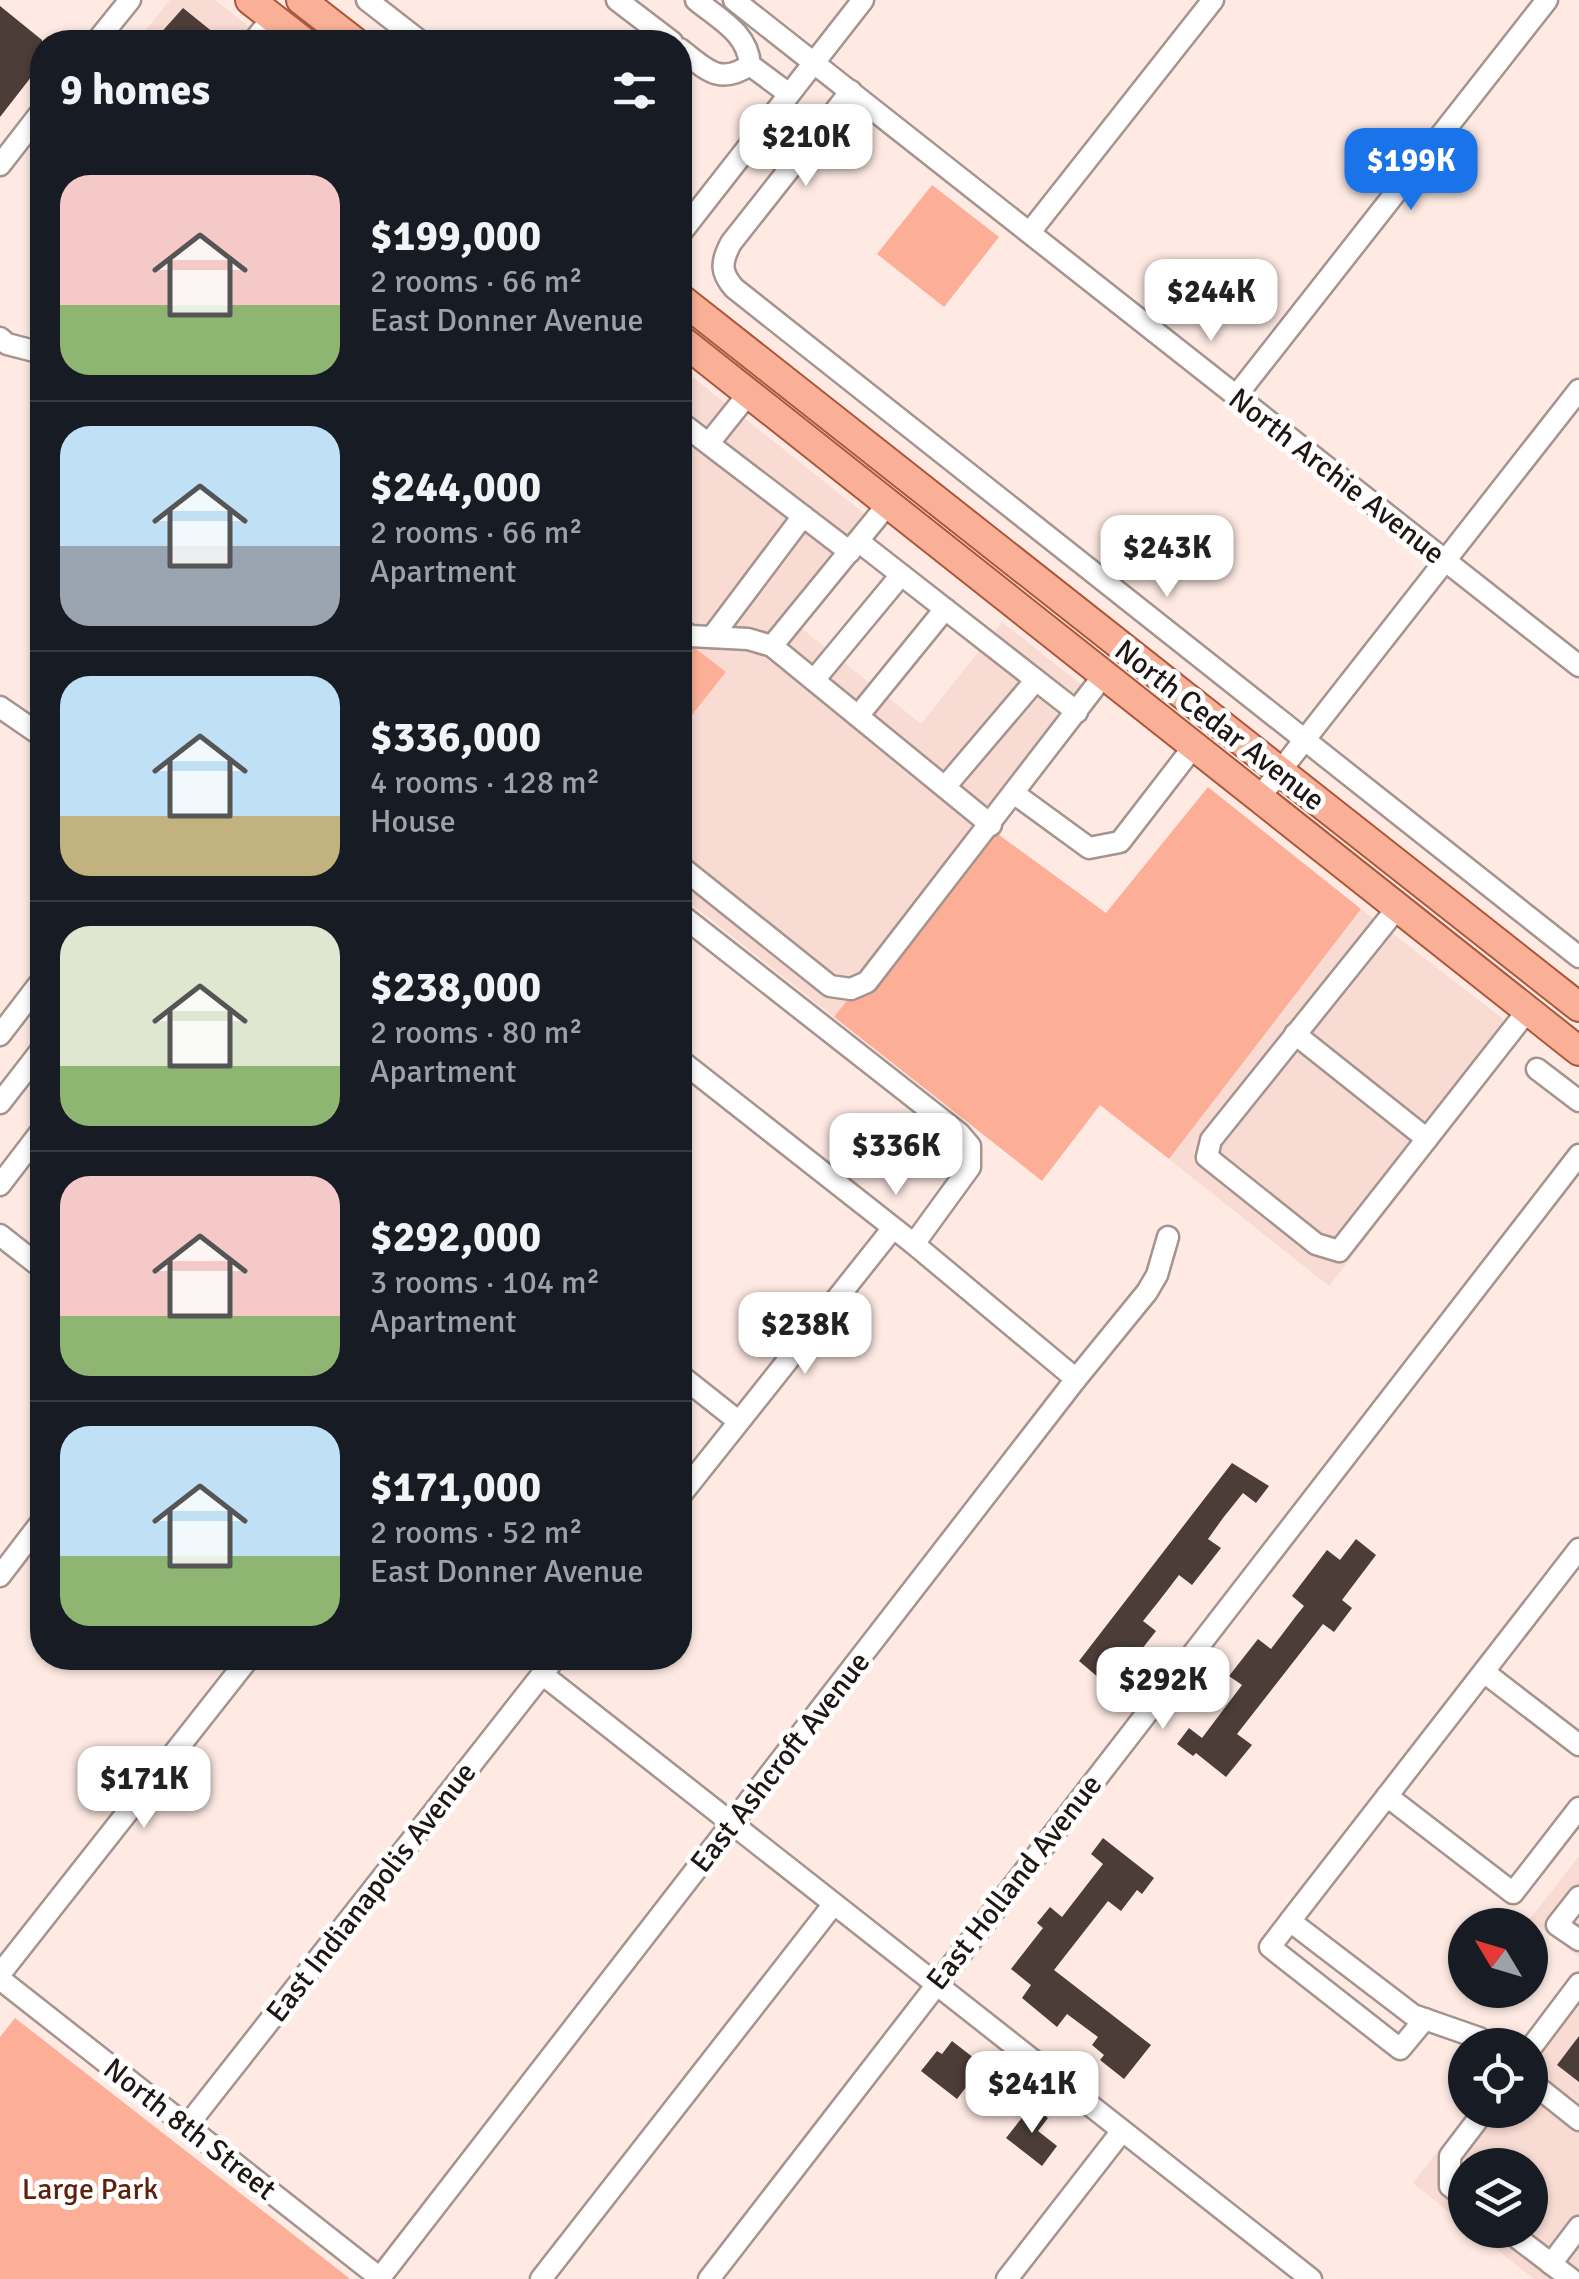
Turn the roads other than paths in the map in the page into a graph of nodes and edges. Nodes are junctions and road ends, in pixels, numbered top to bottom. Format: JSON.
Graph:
{"nodes":[{"id":1,"x":130,"y":0,"type":"edge"},
{"id":2,"x":250,"y":0,"type":"edge"},
{"id":3,"x":301,"y":0,"type":"edge"},
{"id":4,"x":617,"y":0,"type":"edge"},
{"id":5,"x":696,"y":0,"type":"edge"},
{"id":6,"x":734,"y":0,"type":"edge"},
{"id":7,"x":863,"y":0,"type":"edge"},
{"id":8,"x":1213,"y":0,"type":"edge"},
{"id":9,"x":1548,"y":0,"type":"edge"},
{"id":10,"x":371,"y":1,"type":"edge"},
{"id":11,"x":272,"y":18,"type":"junction"},
{"id":12,"x":106,"y":30,"type":"edge"},
{"id":13,"x":262,"y":30,"type":"edge"},
{"id":14,"x":288,"y":30,"type":"edge"},
{"id":15,"x":340,"y":30,"type":"edge"},
{"id":16,"x":406,"y":30,"type":"edge"},
{"id":17,"x":656,"y":30,"type":"edge"},
{"id":18,"x":692,"y":57,"type":"edge"},
{"id":19,"x":813,"y":63,"type":"junction"},
{"id":20,"x":750,"y":65,"type":"junction"},
{"id":21,"x":851,"y":91,"type":"junction"},
{"id":22,"x":789,"y":94,"type":"junction"},
{"id":23,"x":30,"y":126,"type":"edge"},
{"id":24,"x":0,"y":165,"type":"edge"},
{"id":25,"x":692,"y":219,"type":"edge"},
{"id":26,"x":1030,"y":232,"type":"junction"},
{"id":27,"x":692,"y":307,"type":"edge"},
{"id":28,"x":0,"y":338,"type":"edge"},
{"id":29,"x":692,"y":348,"type":"edge"},
{"id":30,"x":30,"y":349,"type":"edge"},
{"id":31,"x":1579,"y":390,"type":"edge"},
{"id":32,"x":749,"y":393,"type":"junction"},
{"id":33,"x":1236,"y":396,"type":"junction"},
{"id":34,"x":692,"y":431,"type":"edge"},
{"id":35,"x":708,"y":443,"type":"junction"},
{"id":36,"x":888,"y":504,"type":"junction"},
{"id":37,"x":803,"y":516,"type":"junction"},
{"id":38,"x":854,"y":547,"type":"junction"},
{"id":39,"x":996,"y":548,"type":"junction"},
{"id":40,"x":1445,"y":561,"type":"junction"},
{"id":41,"x":902,"y":575,"type":"junction"},
{"id":42,"x":945,"y":609,"type":"junction"},
{"id":43,"x":692,"y":636,"type":"edge"},
{"id":44,"x":712,"y":637,"type":"junction"},
{"id":45,"x":772,"y":646,"type":"junction"},
{"id":46,"x":1579,"y":666,"type":"edge"},
{"id":47,"x":1104,"y":675,"type":"junction"},
{"id":48,"x":814,"y":680,"type":"junction"},
{"id":49,"x":1036,"y":680,"type":"junction"},
{"id":50,"x":0,"y":707,"type":"edge"},
{"id":51,"x":1077,"y":712,"type":"junction"},
{"id":52,"x":858,"y":716,"type":"junction"},
{"id":53,"x":30,"y":728,"type":"edge"},
{"id":54,"x":1304,"y":740,"type":"junction"},
{"id":55,"x":1194,"y":746,"type":"junction"},
{"id":56,"x":1280,"y":772,"type":"junction"},
{"id":57,"x":944,"y":787,"type":"junction"},
{"id":58,"x":1014,"y":794,"type":"junction"},
{"id":59,"x":1260,"y":798,"type":"junction"},
{"id":60,"x":991,"y":825,"type":"junction"},
{"id":61,"x":692,"y":876,"type":"edge"},
{"id":62,"x":1398,"y":907,"type":"junction"},
{"id":63,"x":692,"y":923,"type":"edge"},
{"id":64,"x":1579,"y":957,"type":"edge"},
{"id":65,"x":30,"y":996,"type":"edge"},
{"id":66,"x":1579,"y":1006,"type":"edge"},
{"id":67,"x":1528,"y":1010,"type":"junction"},
{"id":68,"x":1295,"y":1034,"type":"junction"},
{"id":69,"x":0,"y":1035,"type":"edge"},
{"id":70,"x":1579,"y":1050,"type":"edge"},
{"id":71,"x":30,"y":1064,"type":"edge"},
{"id":72,"x":1537,"y":1068,"type":"dead end"},
{"id":73,"x":692,"y":1069,"type":"edge"},
{"id":74,"x":1579,"y":1101,"type":"edge"},
{"id":75,"x":0,"y":1103,"type":"edge"},
{"id":76,"x":1426,"y":1139,"type":"junction"},
{"id":77,"x":30,"y":1146,"type":"edge"},
{"id":78,"x":1579,"y":1155,"type":"edge"},
{"id":79,"x":0,"y":1185,"type":"edge"},
{"id":80,"x":893,"y":1228,"type":"junction"},
{"id":81,"x":0,"y":1235,"type":"edge"},
{"id":82,"x":1168,"y":1238,"type":"dead end"},
{"id":83,"x":914,"y":1244,"type":"junction"},
{"id":84,"x":30,"y":1259,"type":"edge"},
{"id":85,"x":1076,"y":1379,"type":"junction"},
{"id":86,"x":692,"y":1385,"type":"edge"},
{"id":87,"x":738,"y":1421,"type":"junction"},
{"id":88,"x":692,"y":1480,"type":"edge"},
{"id":89,"x":30,"y":1537,"type":"edge"},
{"id":90,"x":1579,"y":1549,"type":"edge"},
{"id":91,"x":0,"y":1576,"type":"edge"},
{"id":92,"x":240,"y":1670,"type":"edge"},
{"id":93,"x":546,"y":1670,"type":"edge"},
{"id":94,"x":554,"y":1670,"type":"edge"},
{"id":95,"x":1484,"y":1672,"type":"junction"},
{"id":96,"x":1579,"y":1745,"type":"edge"},
{"id":97,"x":1387,"y":1796,"type":"junction"},
{"id":98,"x":1579,"y":1808,"type":"edge"},
{"id":99,"x":733,"y":1823,"type":"junction"},
{"id":100,"x":1579,"y":1897,"type":"edge"},
{"id":101,"x":833,"y":1905,"type":"junction"},
{"id":102,"x":1290,"y":1921,"type":"junction"},
{"id":103,"x":1579,"y":1940,"type":"edge"},
{"id":104,"x":0,"y":1976,"type":"edge"},
{"id":105,"x":936,"y":1983,"type":"junction"},
{"id":106,"x":1579,"y":1984,"type":"edge"},
{"id":107,"x":1425,"y":2019,"type":"junction"},
{"id":108,"x":1451,"y":2028,"type":"edge"},
{"id":109,"x":1546,"y":2028,"type":"edge"},
{"id":110,"x":1548,"y":2095,"type":"edge"},
{"id":111,"x":1579,"y":2120,"type":"edge"},
{"id":112,"x":187,"y":2126,"type":"junction"},
{"id":113,"x":1471,"y":2128,"type":"edge"},
{"id":114,"x":1122,"y":2131,"type":"junction"},
{"id":115,"x":1456,"y":2148,"type":"edge"},
{"id":116,"x":1579,"y":2227,"type":"edge"},
{"id":117,"x":1530,"y":2248,"type":"edge"},
{"id":118,"x":1551,"y":2264,"type":"junction"},
{"id":119,"x":380,"y":2278,"type":"edge"},
{"id":120,"x":1308,"y":2278,"type":"edge"},
{"id":121,"x":542,"y":2279,"type":"edge"},
{"id":122,"x":709,"y":2279,"type":"edge"},
{"id":123,"x":1007,"y":2279,"type":"edge"},
{"id":124,"x":1571,"y":2279,"type":"edge"}],
"edges":[{"from":1,"to":12,"type":"street"},
{"from":2,"to":11,"type":"main road"},
{"from":3,"to":15,"type":"main road"},
{"from":4,"to":17,"type":"street"},
{"from":5,"to":20,"type":"street"},
{"from":6,"to":19,"type":"street","name":"North Archie Avenue"},
{"from":7,"to":19,"type":"street"},
{"from":8,"to":26,"type":"street"},
{"from":9,"to":33,"type":"street"},
{"from":10,"to":16,"type":"street"},
{"from":11,"to":13,"type":"street"},
{"from":11,"to":14,"type":"main road"},
{"from":18,"to":20,"type":"street"},
{"from":19,"to":21,"type":"street","name":"North Archie Avenue"},
{"from":19,"to":22,"type":"street"},
{"from":20,"to":22,"type":"street"},
{"from":21,"to":26,"type":"street","name":"North Archie Avenue"},
{"from":21,"to":54,"type":"street"},
{"from":22,"to":25,"type":"street"},
{"from":23,"to":24,"type":"street"},
{"from":26,"to":33,"type":"street","name":"North Archie Avenue"},
{"from":27,"to":39,"type":"main road","name":"North Cedar Avenue"},
{"from":28,"to":30,"type":"street"},
{"from":29,"to":32,"type":"main road","name":"North Cedar Avenue"},
{"from":31,"to":40,"type":"street"},
{"from":32,"to":35,"type":"street"},
{"from":32,"to":36,"type":"main road","name":"North Cedar Avenue"},
{"from":33,"to":40,"type":"street","name":"North Archie Avenue"},
{"from":34,"to":35,"type":"street"},
{"from":35,"to":37,"type":"street"},
{"from":36,"to":38,"type":"street"},
{"from":36,"to":39,"type":"main road"},
{"from":36,"to":47,"type":"main road","name":"North Cedar Avenue"},
{"from":37,"to":38,"type":"street"},
{"from":37,"to":44,"type":"street"},
{"from":38,"to":41,"type":"street"},
{"from":38,"to":45,"type":"street"},
{"from":39,"to":56,"type":"main road","name":"North Cedar Avenue"},
{"from":40,"to":46,"type":"street","name":"North Archie Avenue"},
{"from":40,"to":54,"type":"street"},
{"from":41,"to":42,"type":"street"},
{"from":41,"to":48,"type":"street"},
{"from":42,"to":49,"type":"street"},
{"from":42,"to":52,"type":"street"},
{"from":43,"to":44,"type":"street"},
{"from":44,"to":45,"type":"street"},
{"from":45,"to":48,"type":"street"},
{"from":47,"to":51,"type":"street"},
{"from":47,"to":55,"type":"main road","name":"North Cedar Avenue"},
{"from":48,"to":52,"type":"street"},
{"from":49,"to":51,"type":"street"},
{"from":49,"to":57,"type":"street"},
{"from":50,"to":53,"type":"street"},
{"from":51,"to":58,"type":"street"},
{"from":52,"to":57,"type":"street"},
{"from":54,"to":56,"type":"street"},
{"from":54,"to":64,"type":"street"},
{"from":55,"to":58,"type":"street"},
{"from":55,"to":59,"type":"main road","name":"North Cedar Avenue"},
{"from":56,"to":59,"type":"street"},
{"from":56,"to":66,"type":"main road","name":"North Cedar Avenue"},
{"from":57,"to":60,"type":"street"},
{"from":58,"to":60,"type":"street"},
{"from":59,"to":62,"type":"main road","name":"North Cedar Avenue"},
{"from":60,"to":61,"type":"street"},
{"from":62,"to":67,"type":"main road","name":"North Cedar Avenue"},
{"from":62,"to":68,"type":"street"},
{"from":63,"to":83,"type":"street"},
{"from":65,"to":69,"type":"street"},
{"from":67,"to":70,"type":"main road","name":"North Cedar Avenue"},
{"from":67,"to":76,"type":"street"},
{"from":68,"to":76,"type":"street"},
{"from":68,"to":76,"type":"street"},
{"from":71,"to":75,"type":"street"},
{"from":72,"to":74,"type":"street"},
{"from":73,"to":80,"type":"street"},
{"from":77,"to":79,"type":"street"},
{"from":78,"to":105,"type":"street","name":"East Holland Avenue"},
{"from":80,"to":83,"type":"street"},
{"from":80,"to":87,"type":"street"},
{"from":81,"to":84,"type":"street"},
{"from":82,"to":85,"type":"street","name":"East Ashcroft Avenue"},
{"from":83,"to":85,"type":"street"},
{"from":85,"to":99,"type":"street","name":"East Ashcroft Avenue"},
{"from":86,"to":87,"type":"street"},
{"from":87,"to":88,"type":"street"},
{"from":89,"to":91,"type":"street"},
{"from":90,"to":95,"type":"street"},
{"from":92,"to":104,"type":"street"},
{"from":93,"to":112,"type":"street","name":"East Indianapolis Avenue"},
{"from":94,"to":99,"type":"street"},
{"from":95,"to":96,"type":"street"},
{"from":95,"to":97,"type":"street"},
{"from":97,"to":98,"type":"street"},
{"from":97,"to":102,"type":"street"},
{"from":99,"to":101,"type":"street"},
{"from":99,"to":119,"type":"street","name":"East Ashcroft Avenue"},
{"from":100,"to":103,"type":"street"},
{"from":101,"to":105,"type":"street"},
{"from":101,"to":121,"type":"street"},
{"from":102,"to":107,"type":"street"},
{"from":102,"to":107,"type":"street"},
{"from":104,"to":112,"type":"street","name":"North 8th Street"},
{"from":105,"to":114,"type":"street"},
{"from":105,"to":122,"type":"street","name":"East Holland Avenue"},
{"from":106,"to":109,"type":"street"},
{"from":107,"to":108,"type":"street"},
{"from":110,"to":111,"type":"street"},
{"from":112,"to":119,"type":"street","name":"North 8th Street"},
{"from":113,"to":115,"type":"street"},
{"from":114,"to":120,"type":"street"},
{"from":114,"to":123,"type":"street"},
{"from":116,"to":118,"type":"street"},
{"from":117,"to":118,"type":"street"},
{"from":118,"to":124,"type":"street"}]}
